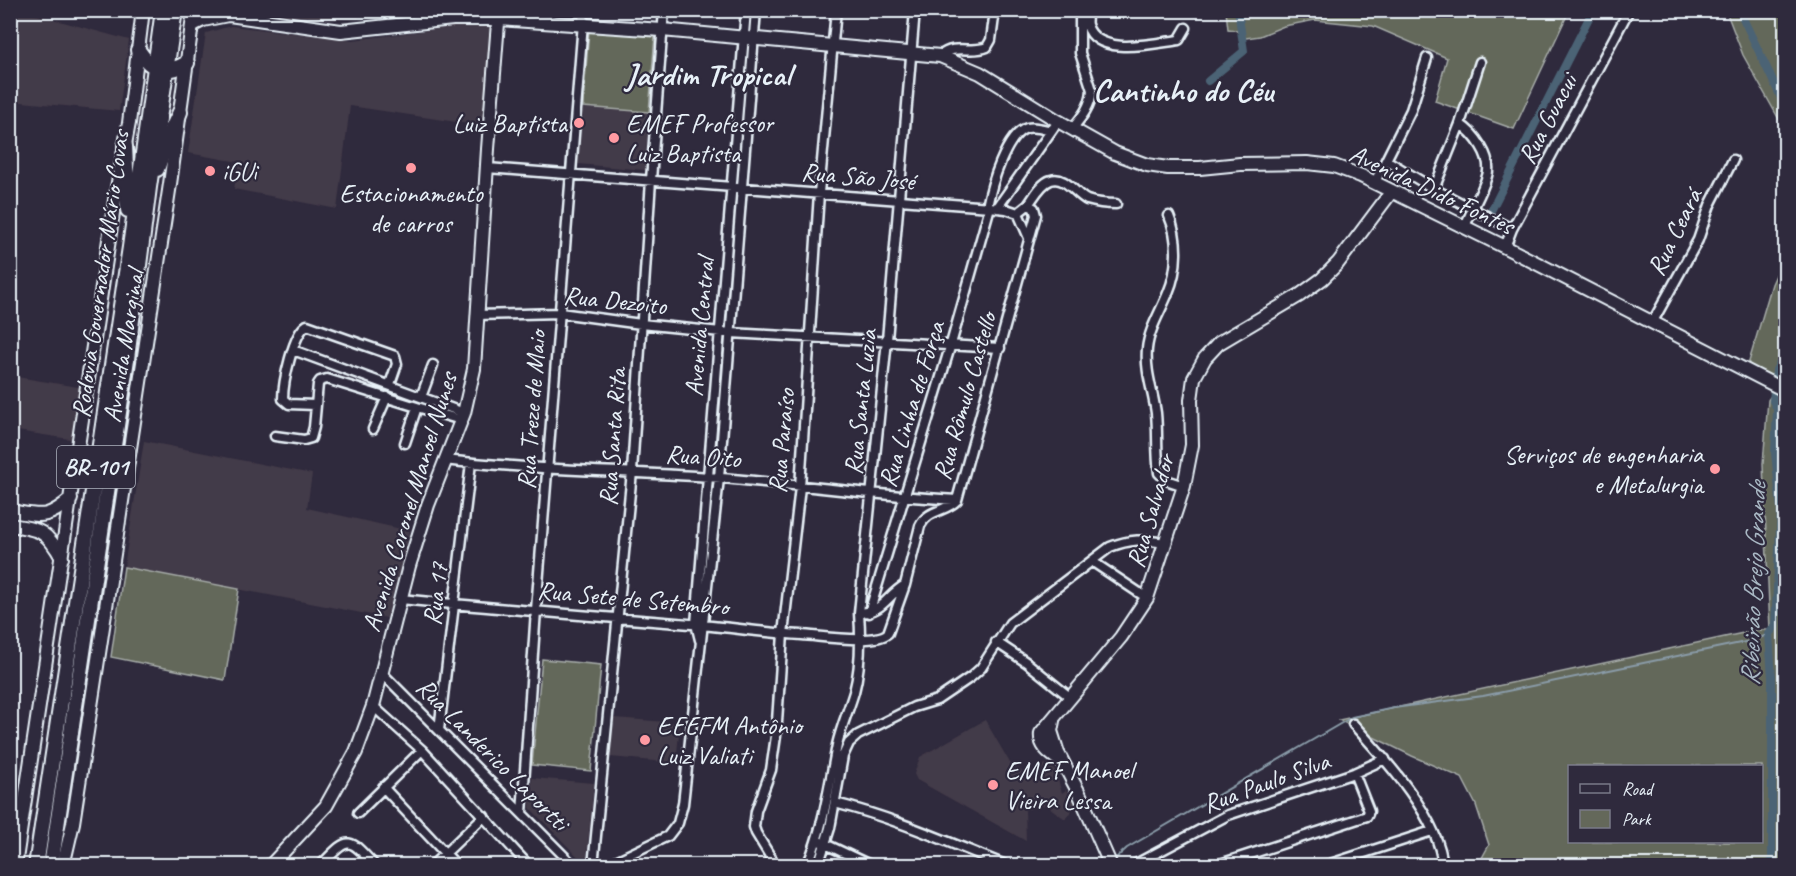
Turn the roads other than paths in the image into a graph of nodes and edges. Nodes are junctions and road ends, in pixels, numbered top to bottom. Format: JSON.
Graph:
{"nodes":[{"id":1,"x":143,"y":10,"type":"edge"},
{"id":2,"x":163,"y":10,"type":"edge"},
{"id":3,"x":175,"y":10,"type":"edge"},
{"id":4,"x":194,"y":10,"type":"edge"},
{"id":5,"x":217,"y":10,"type":"edge"},
{"id":6,"x":584,"y":10,"type":"edge"},
{"id":7,"x":664,"y":10,"type":"edge"},
{"id":8,"x":746,"y":10,"type":"edge"},
{"id":9,"x":756,"y":10,"type":"edge"},
{"id":10,"x":836,"y":10,"type":"edge"},
{"id":11,"x":915,"y":10,"type":"edge"},
{"id":12,"x":995,"y":10,"type":"edge"},
{"id":13,"x":1080,"y":10,"type":"edge"},
{"id":14,"x":1088,"y":10,"type":"edge"},
{"id":15,"x":1629,"y":10,"type":"edge"},
{"id":16,"x":229,"y":15,"type":"junction"},
{"id":17,"x":500,"y":15,"type":"edge"},
{"id":18,"x":583,"y":24,"type":"junction"},
{"id":19,"x":193,"y":25,"type":"junction"},
{"id":20,"x":1186,"y":28,"type":"dead end"},
{"id":21,"x":662,"y":30,"type":"junction"},
{"id":22,"x":749,"y":38,"type":"junction"},
{"id":23,"x":833,"y":47,"type":"junction"},
{"id":24,"x":138,"y":50,"type":"junction"},
{"id":25,"x":911,"y":53,"type":"junction"},
{"id":26,"x":940,"y":56,"type":"junction"},
{"id":27,"x":1426,"y":58,"type":"dead end"},
{"id":28,"x":1480,"y":62,"type":"dead end"},
{"id":29,"x":187,"y":63,"type":"junction"},
{"id":30,"x":160,"y":69,"type":"junction"},
{"id":31,"x":180,"y":112,"type":"junction"},
{"id":32,"x":1460,"y":124,"type":"junction"},
{"id":33,"x":1054,"y":126,"type":"junction"},
{"id":34,"x":1072,"y":129,"type":"junction"},
{"id":35,"x":125,"y":146,"type":"junction"},
{"id":36,"x":1386,"y":160,"type":"junction"},
{"id":37,"x":1733,"y":160,"type":"dead end"},
{"id":38,"x":487,"y":168,"type":"junction"},
{"id":39,"x":571,"y":174,"type":"junction"},
{"id":40,"x":651,"y":180,"type":"junction"},
{"id":41,"x":1375,"y":182,"type":"junction"},
{"id":42,"x":148,"y":187,"type":"junction"},
{"id":43,"x":736,"y":188,"type":"junction"},
{"id":44,"x":1434,"y":189,"type":"junction"},
{"id":45,"x":1392,"y":191,"type":"junction"},
{"id":46,"x":819,"y":193,"type":"junction"},
{"id":47,"x":898,"y":200,"type":"junction"},
{"id":48,"x":1116,"y":204,"type":"dead end"},
{"id":49,"x":1028,"y":205,"type":"junction"},
{"id":50,"x":991,"y":207,"type":"junction"},
{"id":51,"x":1472,"y":208,"type":"junction"},
{"id":52,"x":1018,"y":213,"type":"junction"},
{"id":53,"x":1169,"y":216,"type":"dead end"},
{"id":54,"x":1465,"y":227,"type":"junction"},
{"id":55,"x":1512,"y":229,"type":"junction"},
{"id":56,"x":1029,"y":239,"type":"junction"},
{"id":57,"x":130,"y":247,"type":"junction"},
{"id":58,"x":1505,"y":247,"type":"junction"},
{"id":59,"x":560,"y":314,"type":"junction"},
{"id":60,"x":477,"y":315,"type":"junction"},
{"id":61,"x":1652,"y":323,"type":"junction"},
{"id":62,"x":641,"y":324,"type":"junction"},
{"id":63,"x":721,"y":332,"type":"junction"},
{"id":64,"x":731,"y":333,"type":"junction"},
{"id":65,"x":810,"y":336,"type":"junction"},
{"id":66,"x":887,"y":340,"type":"junction"},
{"id":67,"x":951,"y":344,"type":"junction"},
{"id":68,"x":1000,"y":348,"type":"junction"},
{"id":69,"x":293,"y":350,"type":"junction"},
{"id":70,"x":433,"y":365,"type":"dead end"},
{"id":71,"x":390,"y":384,"type":"junction"},
{"id":72,"x":1785,"y":391,"type":"edge"},
{"id":73,"x":387,"y":396,"type":"junction"},
{"id":74,"x":421,"y":397,"type":"junction"},
{"id":75,"x":315,"y":405,"type":"junction"},
{"id":76,"x":417,"y":407,"type":"junction"},
{"id":77,"x":463,"y":417,"type":"junction"},
{"id":78,"x":373,"y":429,"type":"dead end"},
{"id":79,"x":275,"y":436,"type":"dead end"},
{"id":80,"x":405,"y":443,"type":"dead end"},
{"id":81,"x":444,"y":460,"type":"junction"},
{"id":82,"x":471,"y":463,"type":"junction"},
{"id":83,"x":548,"y":469,"type":"junction"},
{"id":84,"x":632,"y":472,"type":"junction"},
{"id":85,"x":708,"y":477,"type":"junction"},
{"id":86,"x":719,"y":478,"type":"junction"},
{"id":87,"x":1184,"y":486,"type":"junction"},
{"id":88,"x":800,"y":487,"type":"junction"},
{"id":89,"x":872,"y":492,"type":"junction"},
{"id":90,"x":905,"y":497,"type":"junction"},
{"id":91,"x":71,"y":499,"type":"junction"},
{"id":92,"x":957,"y":500,"type":"junction"},
{"id":93,"x":10,"y":511,"type":"edge"},
{"id":94,"x":10,"y":525,"type":"edge"},
{"id":95,"x":1165,"y":543,"type":"junction"},
{"id":96,"x":62,"y":558,"type":"junction"},
{"id":97,"x":1093,"y":562,"type":"junction"},
{"id":98,"x":905,"y":585,"type":"junction"},
{"id":99,"x":1147,"y":598,"type":"junction"},
{"id":100,"x":401,"y":599,"type":"junction"},
{"id":101,"x":455,"y":604,"type":"junction"},
{"id":102,"x":536,"y":610,"type":"junction"},
{"id":103,"x":864,"y":613,"type":"junction"},
{"id":104,"x":617,"y":619,"type":"junction"},
{"id":105,"x":700,"y":625,"type":"junction"},
{"id":106,"x":783,"y":634,"type":"junction"},
{"id":107,"x":861,"y":639,"type":"junction"},
{"id":108,"x":996,"y":642,"type":"junction"},
{"id":109,"x":381,"y":672,"type":"junction"},
{"id":110,"x":1071,"y":698,"type":"junction"},
{"id":111,"x":373,"y":706,"type":"junction"},
{"id":112,"x":1353,"y":724,"type":"dead end"},
{"id":113,"x":439,"y":730,"type":"junction"},
{"id":114,"x":422,"y":750,"type":"junction"},
{"id":115,"x":1385,"y":759,"type":"junction"},
{"id":116,"x":1354,"y":773,"type":"junction"},
{"id":117,"x":383,"y":787,"type":"junction"},
{"id":118,"x":832,"y":799,"type":"junction"},
{"id":119,"x":358,"y":813,"type":"dead end"},
{"id":120,"x":522,"y":813,"type":"junction"},
{"id":121,"x":484,"y":816,"type":"junction"},
{"id":122,"x":1432,"y":831,"type":"junction"},
{"id":123,"x":821,"y":842,"type":"junction"},
{"id":124,"x":68,"y":844,"type":"junction"},
{"id":125,"x":446,"y":852,"type":"junction"},
{"id":126,"x":15,"y":866,"type":"edge"},
{"id":127,"x":36,"y":866,"type":"edge"},
{"id":128,"x":51,"y":866,"type":"edge"},
{"id":129,"x":63,"y":866,"type":"edge"},
{"id":130,"x":69,"y":866,"type":"edge"},
{"id":131,"x":270,"y":866,"type":"edge"},
{"id":132,"x":320,"y":866,"type":"edge"},
{"id":133,"x":375,"y":866,"type":"edge"},
{"id":134,"x":432,"y":866,"type":"edge"},
{"id":135,"x":458,"y":866,"type":"edge"},
{"id":136,"x":529,"y":866,"type":"edge"},
{"id":137,"x":574,"y":866,"type":"edge"},
{"id":138,"x":593,"y":866,"type":"edge"},
{"id":139,"x":604,"y":866,"type":"edge"},
{"id":140,"x":776,"y":866,"type":"edge"},
{"id":141,"x":807,"y":866,"type":"edge"},
{"id":142,"x":818,"y":866,"type":"edge"},
{"id":143,"x":872,"y":866,"type":"edge"},
{"id":144,"x":1008,"y":866,"type":"edge"},
{"id":145,"x":1111,"y":866,"type":"edge"},
{"id":146,"x":1132,"y":866,"type":"edge"},
{"id":147,"x":1214,"y":866,"type":"edge"},
{"id":148,"x":1324,"y":866,"type":"edge"},
{"id":149,"x":1443,"y":866,"type":"edge"}],
"edges":[{"from":1,"to":24,"type":"street","name":"Avenida Marginal"},
{"from":2,"to":30,"type":"main road","name":"Rodovia Governador Mário Covas","number":"BR-101"},
{"from":3,"to":30,"type":"main road","name":"Rodovia Governador Mário Covas","number":"BR-101"},
{"from":4,"to":19,"type":"street","name":"Avenida Marginal"},
{"from":5,"to":16,"type":"street","name":"Avenida Dido Fontes"},
{"from":6,"to":18,"type":"street","name":"Rua Treze de Maio"},
{"from":7,"to":21,"type":"street","name":"Rua Santa Rita"},
{"from":8,"to":22,"type":"street","name":"Avenida Central"},
{"from":9,"to":22,"type":"street","name":"Avenida Central"},
{"from":10,"to":23,"type":"street","name":"Rua Paraíso"},
{"from":11,"to":25,"type":"street","name":"Rua Santa Luzia"},
{"from":12,"to":26,"type":"street"},
{"from":13,"to":34,"type":"street"},
{"from":14,"to":20,"type":"street"},
{"from":15,"to":55,"type":"street","name":"Rua Guacui"},
{"from":16,"to":17,"type":"street","name":"Avenida Dido Fontes"},
{"from":16,"to":19,"type":"street","name":"Avenida Dido Fontes"},
{"from":17,"to":18,"type":"street","name":"Avenida Dido Fontes"},
{"from":17,"to":38,"type":"street","name":"Avenida Coronel Manoel Nunes"},
{"from":18,"to":21,"type":"street","name":"Avenida Dido Fontes"},
{"from":18,"to":39,"type":"street","name":"Rua Treze de Maio"},
{"from":19,"to":29,"type":"street","name":"Avenida Marginal"},
{"from":21,"to":22,"type":"street","name":"Avenida Dido Fontes"},
{"from":21,"to":40,"type":"street","name":"Rua Santa Rita"},
{"from":22,"to":23,"type":"street","name":"Avenida Dido Fontes"},
{"from":22,"to":43,"type":"street","name":"Avenida Central"},
{"from":23,"to":25,"type":"street","name":"Avenida Dido Fontes"},
{"from":23,"to":46,"type":"street","name":"Rua Paraíso"},
{"from":24,"to":30,"type":"main road"},
{"from":24,"to":35,"type":"street","name":"Avenida Marginal"},
{"from":25,"to":26,"type":"street","name":"Avenida Dido Fontes"},
{"from":25,"to":47,"type":"street","name":"Rua Santa Luzia"},
{"from":26,"to":33,"type":"street","name":"Avenida Dido Fontes"},
{"from":27,"to":36,"type":"street"},
{"from":28,"to":32,"type":"street"},
{"from":29,"to":30,"type":"main road"},
{"from":29,"to":31,"type":"street","name":"Avenida Marginal"},
{"from":30,"to":42,"type":"main road","name":"Rodovia Governador Mário Covas","number":"BR-101"},
{"from":30,"to":57,"type":"main road","name":"Rodovia Governador Mário Covas","number":"BR-101"},
{"from":31,"to":42,"type":"main road"},
{"from":31,"to":124,"type":"street","name":"Avenida Marginal"},
{"from":32,"to":44,"type":"street"},
{"from":32,"to":51,"type":"street"},
{"from":33,"to":34,"type":"street","name":"Avenida Dido Fontes"},
{"from":33,"to":50,"type":"street","name":"Rua Linha de Força"},
{"from":33,"to":50,"type":"street"},
{"from":34,"to":41,"type":"street","name":"Avenida Dido Fontes"},
{"from":35,"to":57,"type":"main road"},
{"from":35,"to":91,"type":"street","name":"Avenida Marginal"},
{"from":36,"to":41,"type":"street"},
{"from":36,"to":44,"type":"street"},
{"from":37,"to":61,"type":"street","name":"Rua Ceará"},
{"from":38,"to":39,"type":"street","name":"Rua São José"},
{"from":38,"to":60,"type":"street","name":"Avenida Coronel Manoel Nunes"},
{"from":39,"to":40,"type":"street","name":"Rua São José"},
{"from":39,"to":59,"type":"street","name":"Rua Treze de Maio"},
{"from":40,"to":43,"type":"street","name":"Rua São José"},
{"from":40,"to":62,"type":"street","name":"Rua Santa Rita"},
{"from":41,"to":45,"type":"street","name":"Avenida Dido Fontes"},
{"from":42,"to":128,"type":"main road","name":"Rodovia Governador Mário Covas","number":"BR-101"},
{"from":43,"to":46,"type":"street","name":"Rua São José"},
{"from":43,"to":63,"type":"street","name":"Avenida Central"},
{"from":43,"to":64,"type":"street","name":"Avenida Central"},
{"from":44,"to":51,"type":"street"},
{"from":45,"to":54,"type":"street","name":"Avenida Dido Fontes"},
{"from":45,"to":87,"type":"street","name":"Rua Salvador"},
{"from":46,"to":47,"type":"street","name":"Rua São José"},
{"from":46,"to":65,"type":"street","name":"Rua Paraíso"},
{"from":47,"to":50,"type":"street","name":"Rua São José"},
{"from":47,"to":66,"type":"street","name":"Rua Santa Luzia"},
{"from":48,"to":49,"type":"street"},
{"from":49,"to":52,"type":"street"},
{"from":49,"to":56,"type":"street","name":"Rua Rômulo Castello"},
{"from":50,"to":52,"type":"street","name":"Rua São José"},
{"from":50,"to":67,"type":"street","name":"Rua Linha de Força"},
{"from":51,"to":54,"type":"street"},
{"from":51,"to":55,"type":"street"},
{"from":52,"to":56,"type":"street"},
{"from":53,"to":87,"type":"street"},
{"from":54,"to":58,"type":"street","name":"Avenida Dido Fontes"},
{"from":55,"to":58,"type":"street","name":"Rua Guacui"},
{"from":56,"to":68,"type":"street","name":"Rua Rômulo Castello"},
{"from":57,"to":127,"type":"main road","name":"Rodovia Governador Mário Covas","number":"BR-101"},
{"from":58,"to":61,"type":"street","name":"Avenida Dido Fontes"},
{"from":59,"to":60,"type":"street","name":"Rua Dezoito"},
{"from":59,"to":62,"type":"street","name":"Rua Dezoito"},
{"from":59,"to":83,"type":"street","name":"Rua Treze de Maio"},
{"from":60,"to":77,"type":"street","name":"Avenida Coronel Manoel Nunes"},
{"from":61,"to":72,"type":"street","name":"Avenida Dido Fontes"},
{"from":62,"to":63,"type":"street","name":"Rua Dezoito"},
{"from":62,"to":84,"type":"street","name":"Rua Santa Rita"},
{"from":63,"to":64,"type":"street","name":"Rua Dezoito"},
{"from":63,"to":85,"type":"street","name":"Avenida Central"},
{"from":64,"to":65,"type":"street","name":"Rua Dezoito"},
{"from":64,"to":86,"type":"street","name":"Avenida Central"},
{"from":65,"to":66,"type":"street","name":"Rua Dezoito"},
{"from":65,"to":88,"type":"street","name":"Rua Paraíso"},
{"from":66,"to":67,"type":"street","name":"Rua Dezoito"},
{"from":66,"to":89,"type":"street","name":"Rua Santa Luzia"},
{"from":67,"to":68,"type":"street","name":"Rua Dezoito"},
{"from":67,"to":90,"type":"street","name":"Rua Linha de Força"},
{"from":68,"to":92,"type":"street","name":"Rua Rômulo Castello"},
{"from":69,"to":71,"type":"street"},
{"from":69,"to":71,"type":"street"},
{"from":69,"to":75,"type":"street"},
{"from":70,"to":74,"type":"street"},
{"from":71,"to":74,"type":"street"},
{"from":73,"to":75,"type":"street"},
{"from":73,"to":76,"type":"street"},
{"from":73,"to":78,"type":"street"},
{"from":74,"to":77,"type":"street"},
{"from":75,"to":79,"type":"street"},
{"from":76,"to":77,"type":"street"},
{"from":76,"to":80,"type":"street"},
{"from":77,"to":81,"type":"street","name":"Avenida Coronel Manoel Nunes"},
{"from":81,"to":82,"type":"street","name":"Rua Oito"},
{"from":81,"to":100,"type":"street","name":"Avenida Coronel Manoel Nunes"},
{"from":82,"to":83,"type":"street","name":"Rua Oito"},
{"from":82,"to":101,"type":"street","name":"Rua 17"},
{"from":83,"to":84,"type":"street","name":"Rua Oito"},
{"from":83,"to":102,"type":"street","name":"Rua Treze de Maio"},
{"from":84,"to":85,"type":"street","name":"Rua Oito"},
{"from":84,"to":104,"type":"street","name":"Rua Santa Rita"},
{"from":85,"to":86,"type":"street","name":"Rua Oito"},
{"from":85,"to":105,"type":"street","name":"Avenida Central"},
{"from":86,"to":88,"type":"street","name":"Rua Oito"},
{"from":86,"to":105,"type":"street","name":"Avenida Central"},
{"from":87,"to":95,"type":"street","name":"Rua Salvador"},
{"from":88,"to":89,"type":"street","name":"Rua Oito"},
{"from":88,"to":106,"type":"street","name":"Rua Paraíso"},
{"from":89,"to":90,"type":"street","name":"Rua Oito"},
{"from":89,"to":103,"type":"street","name":"Rua Santa Luzia"},
{"from":90,"to":92,"type":"street","name":"Rua Oito"},
{"from":90,"to":103,"type":"street","name":"Rua Linha de Força"},
{"from":91,"to":93,"type":"street"},
{"from":91,"to":96,"type":"street","name":"Avenida Marginal"},
{"from":92,"to":98,"type":"street","name":"Rua Rômulo Castello"},
{"from":94,"to":96,"type":"street"},
{"from":95,"to":97,"type":"street"},
{"from":95,"to":99,"type":"street","name":"Rua Salvador"},
{"from":96,"to":126,"type":"street","name":"Avenida Marginal"},
{"from":97,"to":99,"type":"street"},
{"from":97,"to":108,"type":"street"},
{"from":98,"to":103,"type":"street"},
{"from":98,"to":107,"type":"street","name":"Rua Rômulo Castello"},
{"from":99,"to":110,"type":"street","name":"Rua Salvador"},
{"from":100,"to":101,"type":"street","name":"Rua Sete de Setembro"},
{"from":100,"to":109,"type":"street","name":"Avenida Coronel Manoel Nunes"},
{"from":101,"to":102,"type":"street","name":"Rua Sete de Setembro"},
{"from":101,"to":113,"type":"street","name":"Rua 17"},
{"from":102,"to":104,"type":"street","name":"Rua Sete de Setembro"},
{"from":102,"to":120,"type":"street","name":"Rua Treze de Maio"},
{"from":103,"to":107,"type":"street","name":"Rua Santa Luzia"},
{"from":104,"to":105,"type":"street","name":"Rua Sete de Setembro"},
{"from":104,"to":138,"type":"street","name":"Rua Santa Rita"},
{"from":105,"to":106,"type":"street","name":"Rua Sete de Setembro"},
{"from":105,"to":139,"type":"street","name":"Avenida Central"},
{"from":106,"to":107,"type":"street","name":"Rua Sete de Setembro"},
{"from":106,"to":140,"type":"street","name":"Rua Paraíso"},
{"from":107,"to":118,"type":"street","name":"Rua Santa Luzia"},
{"from":108,"to":110,"type":"street"},
{"from":108,"to":118,"type":"street"},
{"from":109,"to":111,"type":"street","name":"Avenida Coronel Manoel Nunes"},
{"from":109,"to":113,"type":"street","name":"Rua Landerico Laportti"},
{"from":110,"to":145,"type":"street","name":"Rua Salvador"},
{"from":111,"to":114,"type":"street"},
{"from":111,"to":131,"type":"street","name":"Avenida Coronel Manoel Nunes"},
{"from":112,"to":115,"type":"street"},
{"from":113,"to":120,"type":"street","name":"Rua Landerico Laportti"},
{"from":114,"to":117,"type":"street"},
{"from":114,"to":121,"type":"street"},
{"from":115,"to":116,"type":"street","name":"Rua Paulo Silva"},
{"from":115,"to":122,"type":"street"},
{"from":116,"to":146,"type":"street","name":"Rua Paulo Silva"},
{"from":116,"to":147,"type":"street"},
{"from":117,"to":119,"type":"street"},
{"from":117,"to":125,"type":"street"},
{"from":118,"to":123,"type":"street"},
{"from":118,"to":144,"type":"street"},
{"from":120,"to":137,"type":"street","name":"Rua Landerico Laportti"},
{"from":121,"to":125,"type":"street"},
{"from":121,"to":136,"type":"street"},
{"from":122,"to":148,"type":"street"},
{"from":122,"to":149,"type":"street"},
{"from":123,"to":141,"type":"street"},
{"from":123,"to":142,"type":"street"},
{"from":123,"to":143,"type":"street"},
{"from":124,"to":129,"type":"street","name":"Avenida Marginal"},
{"from":124,"to":130,"type":"street"},
{"from":125,"to":134,"type":"street"},
{"from":125,"to":135,"type":"street"},
{"from":132,"to":133,"type":"street"}]}
